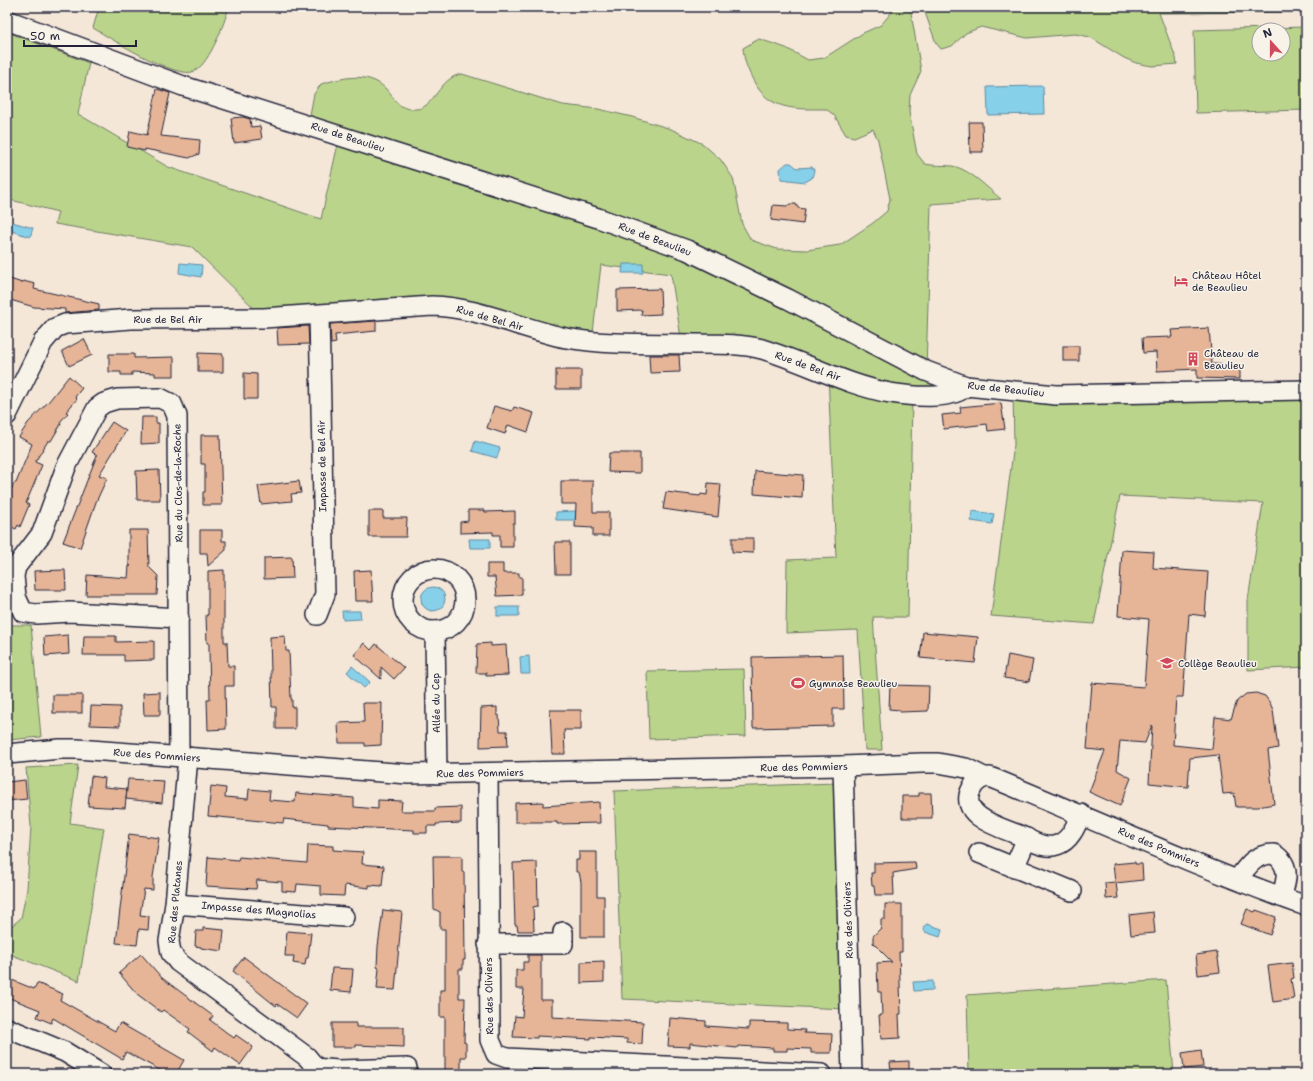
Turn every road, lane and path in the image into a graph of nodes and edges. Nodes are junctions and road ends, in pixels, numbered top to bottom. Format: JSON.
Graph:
{"nodes":[{"id":1,"x":7,"y":20,"type":"edge"},
{"id":2,"x":319,"y":315,"type":"junction"},
{"id":3,"x":966,"y":386,"type":"junction"},
{"id":4,"x":1306,"y":390,"type":"edge"},
{"id":5,"x":7,"y":415,"type":"edge"},
{"id":6,"x":317,"y":615,"type":"dead end"},
{"id":7,"x":179,"y":618,"type":"junction"},
{"id":8,"x":435,"y":631,"type":"dead end"},
{"id":9,"x":7,"y":754,"type":"edge"},
{"id":10,"x":184,"y":756,"type":"junction"},
{"id":11,"x":843,"y":766,"type":"junction"},
{"id":12,"x":488,"y":773,"type":"junction"},
{"id":13,"x":438,"y":774,"type":"junction"},
{"id":14,"x":978,"y":783,"type":"junction"},
{"id":15,"x":1081,"y":814,"type":"junction"},
{"id":16,"x":1027,"y":838,"type":"junction"},
{"id":17,"x":979,"y":853,"type":"dead end"},
{"id":18,"x":1014,"y":868,"type":"junction"},
{"id":19,"x":1238,"y":879,"type":"junction"},
{"id":20,"x":1072,"y":891,"type":"dead end"},
{"id":21,"x":1281,"y":897,"type":"junction"},
{"id":22,"x":175,"y":904,"type":"junction"},
{"id":23,"x":1306,"y":906,"type":"edge"},
{"id":24,"x":344,"y":917,"type":"dead end"},
{"id":25,"x":563,"y":932,"type":"dead end"},
{"id":26,"x":488,"y":944,"type":"junction"},
{"id":27,"x":7,"y":1028,"type":"edge"},
{"id":28,"x":407,"y":1068,"type":"dead end"},
{"id":29,"x":316,"y":1071,"type":"edge"},
{"id":30,"x":101,"y":1074,"type":"edge"},
{"id":31,"x":822,"y":1074,"type":"edge"},
{"id":32,"x":852,"y":1074,"type":"edge"}],
"edges":[{"from":1,"to":3,"type":"street","name":"Rue de Beaulieu"},
{"from":2,"to":3,"type":"street","name":"Rue de Bel Air"},
{"from":2,"to":5,"type":"street","name":"Rue de Bel Air"},
{"from":2,"to":6,"type":"street","name":"Impasse de Bel Air"},
{"from":3,"to":4,"type":"street","name":"Rue de Beaulieu"},
{"from":7,"to":7,"type":"street","name":"Rue du Clos-de-la-Roche"},
{"from":7,"to":10,"type":"street","name":"Rue du Clos-de-la-Roche"},
{"from":8,"to":13,"type":"street","name":"Allée du Cep"},
{"from":9,"to":10,"type":"street","name":"Rue des Pommiers"},
{"from":10,"to":13,"type":"street","name":"Rue des Pommiers"},
{"from":10,"to":22,"type":"street","name":"Rue des Platanes"},
{"from":11,"to":12,"type":"street","name":"Rue des Pommiers"},
{"from":11,"to":14,"type":"street","name":"Rue des Pommiers"},
{"from":11,"to":32,"type":"street","name":"Rue des Oliviers"},
{"from":12,"to":13,"type":"street","name":"Rue des Pommiers"},
{"from":12,"to":26,"type":"street","name":"Rue des Oliviers"},
{"from":14,"to":15,"type":"street","name":"Rue des Pommiers"},
{"from":14,"to":16,"type":"street"},
{"from":15,"to":16,"type":"street"},
{"from":15,"to":19,"type":"street","name":"Rue des Pommiers"},
{"from":16,"to":18,"type":"street"},
{"from":17,"to":18,"type":"street"},
{"from":18,"to":20,"type":"street"},
{"from":19,"to":21,"type":"street","name":"Rue des Pommiers"},
{"from":19,"to":21,"type":"street"},
{"from":21,"to":23,"type":"street","name":"Rue des Pommiers"},
{"from":22,"to":24,"type":"street","name":"Impasse des Magnolias"},
{"from":22,"to":29,"type":"street","name":"Rue des Platanes"},
{"from":25,"to":26,"type":"street","name":"Rue des Oliviers"},
{"from":26,"to":31,"type":"street","name":"Rue des Oliviers"},
{"from":27,"to":30,"type":"street"},
{"from":28,"to":29,"type":"street"}]}
